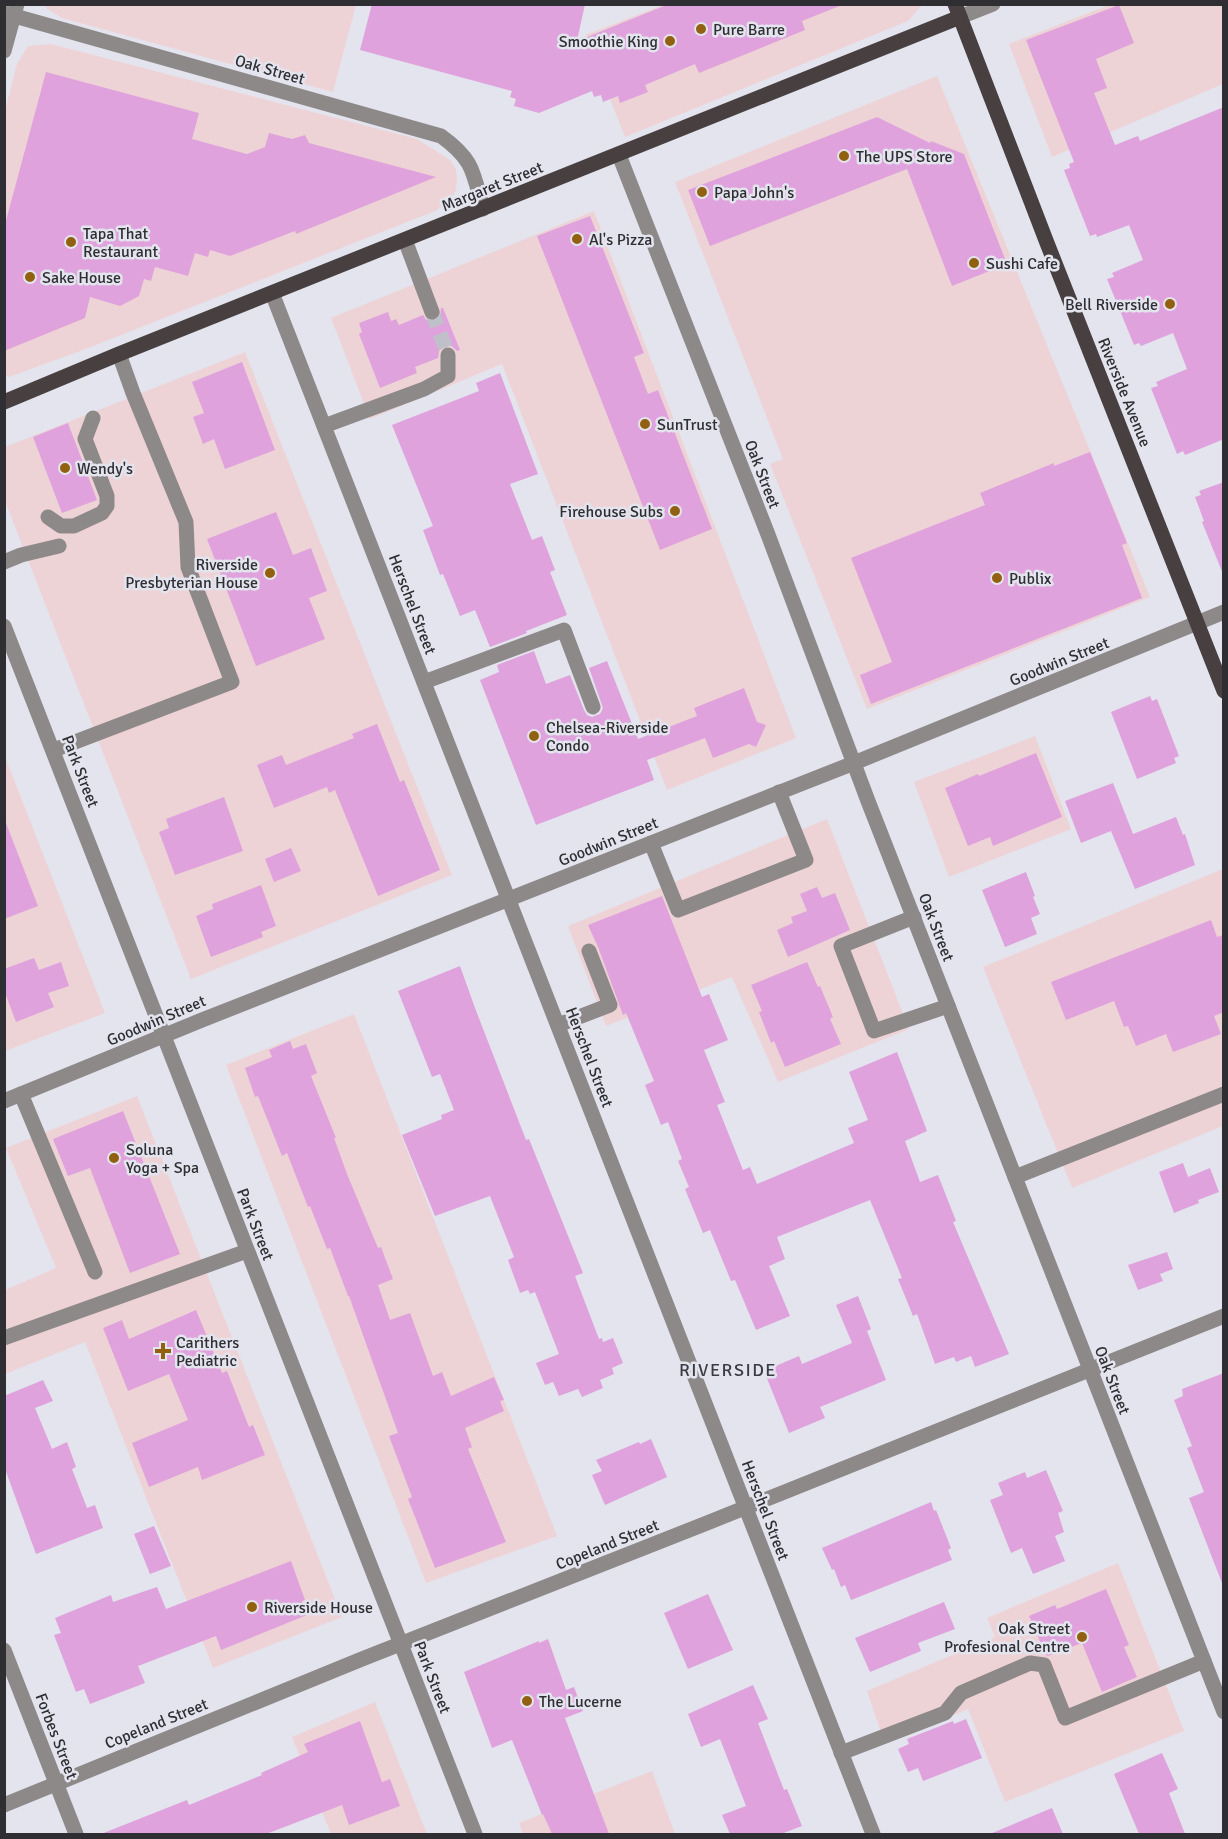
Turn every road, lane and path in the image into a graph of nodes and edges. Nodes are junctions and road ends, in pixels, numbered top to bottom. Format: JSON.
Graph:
{"nodes":[{"id":1,"x":993,"y":4,"type":"edge"},
{"id":2,"x":12,"y":11,"type":"edge"},
{"id":3,"x":958,"y":11,"type":"edge"},
{"id":4,"x":4,"y":51,"type":"edge"},
{"id":5,"x":619,"y":155,"type":"junction"},
{"id":6,"x":483,"y":209,"type":"junction"},
{"id":7,"x":405,"y":240,"type":"junction"},
{"id":8,"x":272,"y":293,"type":"junction"},
{"id":9,"x":432,"y":312,"type":"tunnel mouth"},
{"id":10,"x":118,"y":354,"type":"junction"},
{"id":11,"x":448,"y":355,"type":"tunnel mouth"},
{"id":12,"x":4,"y":402,"type":"edge"},
{"id":13,"x":93,"y":418,"type":"dead end"},
{"id":14,"x":324,"y":426,"type":"junction"},
{"id":15,"x":48,"y":517,"type":"dead end"},
{"id":16,"x":58,"y":546,"type":"dead end"},
{"id":17,"x":4,"y":562,"type":"edge"},
{"id":18,"x":1224,"y":612,"type":"edge"},
{"id":19,"x":1197,"y":623,"type":"junction"},
{"id":20,"x":4,"y":626,"type":"edge"},
{"id":21,"x":424,"y":682,"type":"junction"},
{"id":22,"x":1224,"y":691,"type":"edge"},
{"id":23,"x":593,"y":707,"type":"dead end"},
{"id":24,"x":54,"y":750,"type":"junction"},
{"id":25,"x":854,"y":763,"type":"junction"},
{"id":26,"x":779,"y":792,"type":"junction"},
{"id":27,"x":651,"y":843,"type":"junction"},
{"id":28,"x":509,"y":900,"type":"junction"},
{"id":29,"x":914,"y":917,"type":"junction"},
{"id":30,"x":589,"y":951,"type":"dead end"},
{"id":31,"x":948,"y":1006,"type":"junction"},
{"id":32,"x":558,"y":1025,"type":"junction"},
{"id":33,"x":163,"y":1036,"type":"junction"},
{"id":34,"x":21,"y":1094,"type":"junction"},
{"id":35,"x":1224,"y":1094,"type":"edge"},
{"id":36,"x":4,"y":1101,"type":"edge"},
{"id":37,"x":1015,"y":1177,"type":"junction"},
{"id":38,"x":247,"y":1251,"type":"junction"},
{"id":39,"x":95,"y":1272,"type":"dead end"},
{"id":40,"x":1224,"y":1316,"type":"edge"},
{"id":41,"x":4,"y":1338,"type":"edge"},
{"id":42,"x":1090,"y":1369,"type":"junction"},
{"id":43,"x":746,"y":1507,"type":"junction"},
{"id":44,"x":401,"y":1644,"type":"junction"},
{"id":45,"x":4,"y":1650,"type":"edge"},
{"id":46,"x":1204,"y":1661,"type":"junction"},
{"id":47,"x":1224,"y":1712,"type":"edge"},
{"id":48,"x":841,"y":1753,"type":"junction"},
{"id":49,"x":56,"y":1784,"type":"junction"},
{"id":50,"x":4,"y":1805,"type":"edge"},
{"id":51,"x":76,"y":1834,"type":"edge"},
{"id":52,"x":475,"y":1834,"type":"edge"},
{"id":53,"x":873,"y":1834,"type":"edge"}],
"edges":[{"from":1,"to":3,"type":"street","name":"Margaret Street"},
{"from":2,"to":4,"type":"street"},
{"from":2,"to":6,"type":"street","name":"Oak Street"},
{"from":3,"to":5,"type":"main road","name":"Margaret Street"},
{"from":3,"to":19,"type":"main road","name":"Riverside Avenue"},
{"from":5,"to":6,"type":"main road","name":"Margaret Street"},
{"from":5,"to":25,"type":"street","name":"Oak Street"},
{"from":6,"to":7,"type":"main road","name":"Margaret Street"},
{"from":7,"to":8,"type":"main road","name":"Margaret Street"},
{"from":7,"to":9,"type":"street"},
{"from":8,"to":10,"type":"main road","name":"Margaret Street"},
{"from":8,"to":14,"type":"street","name":"Herschel Street"},
{"from":10,"to":12,"type":"main road","name":"Margaret Street"},
{"from":10,"to":24,"type":"street"},
{"from":11,"to":14,"type":"street"},
{"from":13,"to":15,"type":"street"},
{"from":14,"to":21,"type":"street","name":"Herschel Street"},
{"from":16,"to":17,"type":"street"},
{"from":18,"to":19,"type":"street","name":"Goodwin Street"},
{"from":19,"to":22,"type":"main road","name":"Riverside Avenue"},
{"from":19,"to":25,"type":"street","name":"Goodwin Street"},
{"from":20,"to":24,"type":"street","name":"Park Street"},
{"from":21,"to":23,"type":"street"},
{"from":21,"to":28,"type":"street","name":"Herschel Street"},
{"from":24,"to":33,"type":"street","name":"Park Street"},
{"from":25,"to":26,"type":"street","name":"Goodwin Street"},
{"from":25,"to":29,"type":"street","name":"Oak Street"},
{"from":26,"to":27,"type":"street","name":"Goodwin Street"},
{"from":26,"to":27,"type":"street"},
{"from":27,"to":28,"type":"street","name":"Goodwin Street"},
{"from":28,"to":32,"type":"street","name":"Herschel Street"},
{"from":28,"to":33,"type":"street","name":"Goodwin Street"},
{"from":29,"to":31,"type":"street","name":"Oak Street"},
{"from":29,"to":31,"type":"street"},
{"from":30,"to":32,"type":"street"},
{"from":31,"to":37,"type":"street","name":"Oak Street"},
{"from":32,"to":43,"type":"street","name":"Herschel Street"},
{"from":33,"to":34,"type":"street","name":"Goodwin Street"},
{"from":33,"to":38,"type":"street","name":"Park Street"},
{"from":34,"to":36,"type":"street","name":"Goodwin Street"},
{"from":34,"to":39,"type":"street"},
{"from":35,"to":37,"type":"street"},
{"from":37,"to":42,"type":"street","name":"Oak Street"},
{"from":38,"to":41,"type":"street"},
{"from":38,"to":44,"type":"street","name":"Park Street"},
{"from":40,"to":42,"type":"street","name":"Copeland Street"},
{"from":42,"to":43,"type":"street","name":"Copeland Street"},
{"from":42,"to":46,"type":"street","name":"Oak Street"},
{"from":43,"to":44,"type":"street","name":"Copeland Street"},
{"from":43,"to":48,"type":"street","name":"Herschel Street"},
{"from":44,"to":49,"type":"street","name":"Copeland Street"},
{"from":44,"to":52,"type":"street","name":"Park Street"},
{"from":45,"to":49,"type":"street","name":"Forbes Street"},
{"from":46,"to":47,"type":"street","name":"Oak Street"},
{"from":46,"to":48,"type":"street"},
{"from":48,"to":53,"type":"street","name":"Herschel Street"},
{"from":49,"to":50,"type":"street","name":"Copeland Street"},
{"from":49,"to":51,"type":"street","name":"Forbes Street"}]}
